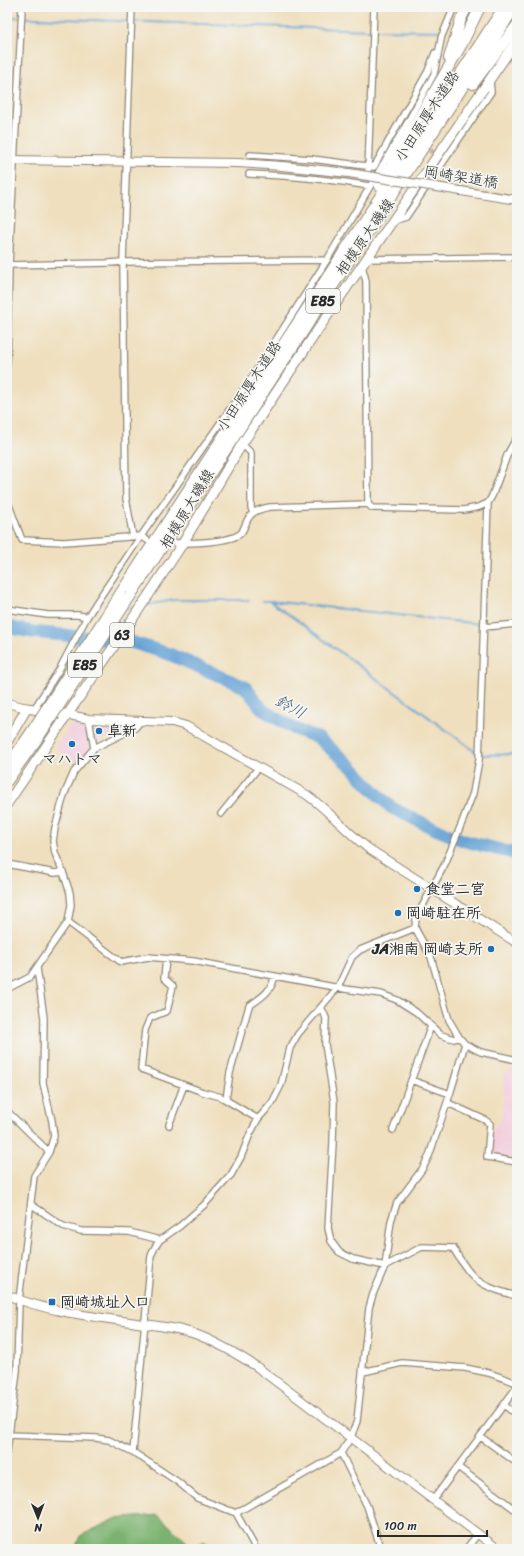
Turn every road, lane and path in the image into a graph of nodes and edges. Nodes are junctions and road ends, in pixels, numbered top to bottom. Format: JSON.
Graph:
{"nodes":[{"id":1,"x":22,"y":7,"type":"edge"},
{"id":2,"x":132,"y":7,"type":"edge"},
{"id":3,"x":374,"y":7,"type":"edge"},
{"id":4,"x":454,"y":7,"type":"edge"},
{"id":5,"x":467,"y":7,"type":"edge"},
{"id":6,"x":480,"y":7,"type":"edge"},
{"id":7,"x":504,"y":7,"type":"edge"},
{"id":8,"x":516,"y":7,"type":"edge"},
{"id":9,"x":517,"y":25,"type":"edge"},
{"id":10,"x":442,"y":35,"type":"junction"},
{"id":11,"x":517,"y":40,"type":"edge"},
{"id":12,"x":443,"y":75,"type":"junction"},
{"id":13,"x":250,"y":155,"type":"dead end"},
{"id":14,"x":10,"y":160,"type":"edge"},
{"id":15,"x":126,"y":160,"type":"junction"},
{"id":16,"x":415,"y":162,"type":"junction"},
{"id":17,"x":368,"y":167,"type":"junction"},
{"id":18,"x":249,"y":174,"type":"dead end"},
{"id":19,"x":369,"y":186,"type":"junction"},
{"id":20,"x":517,"y":200,"type":"edge"},
{"id":21,"x":517,"y":257,"type":"edge"},
{"id":22,"x":123,"y":262,"type":"junction"},
{"id":23,"x":332,"y":262,"type":"junction"},
{"id":24,"x":364,"y":262,"type":"junction"},
{"id":25,"x":8,"y":265,"type":"edge"},
{"id":26,"x":7,"y":364,"type":"edge"},
{"id":27,"x":517,"y":437,"type":"edge"},
{"id":28,"x":242,"y":444,"type":"junction"},
{"id":29,"x":7,"y":500,"type":"edge"},
{"id":30,"x":488,"y":503,"type":"junction"},
{"id":31,"x":368,"y":504,"type":"junction"},
{"id":32,"x":253,"y":512,"type":"junction"},
{"id":33,"x":141,"y":536,"type":"junction"},
{"id":34,"x":133,"y":538,"type":"junction"},
{"id":35,"x":148,"y":540,"type":"dead end"},
{"id":36,"x":179,"y":543,"type":"junction"},
{"id":37,"x":7,"y":609,"type":"edge"},
{"id":38,"x":87,"y":618,"type":"junction"},
{"id":39,"x":517,"y":624,"type":"edge"},
{"id":40,"x":484,"y":628,"type":"junction"},
{"id":41,"x":7,"y":703,"type":"edge"},
{"id":42,"x":31,"y":708,"type":"junction"},
{"id":43,"x":68,"y":715,"type":"junction"},
{"id":44,"x":89,"y":719,"type":"junction"},
{"id":45,"x":140,"y":722,"type":"junction"},
{"id":46,"x":36,"y":733,"type":"junction"},
{"id":47,"x":7,"y":742,"type":"edge"},
{"id":48,"x":94,"y":748,"type":"junction"},
{"id":49,"x":7,"y":767,"type":"edge"},
{"id":50,"x":258,"y":767,"type":"junction"},
{"id":51,"x":7,"y":781,"type":"edge"},
{"id":52,"x":7,"y":804,"type":"edge"},
{"id":53,"x":221,"y":814,"type":"dead end"},
{"id":54,"x":7,"y":864,"type":"edge"},
{"id":55,"x":63,"y":872,"type":"junction"},
{"id":56,"x":432,"y":889,"type":"junction"},
{"id":57,"x":68,"y":922,"type":"junction"},
{"id":58,"x":415,"y":928,"type":"junction"},
{"id":59,"x":517,"y":943,"type":"edge"},
{"id":60,"x":166,"y":959,"type":"junction"},
{"id":61,"x":37,"y":968,"type":"junction"},
{"id":62,"x":276,"y":976,"type":"junction"},
{"id":63,"x":338,"y":987,"type":"junction"},
{"id":64,"x":7,"y":989,"type":"edge"},
{"id":65,"x":321,"y":1007,"type":"junction"},
{"id":66,"x":431,"y":1026,"type":"junction"},
{"id":67,"x":459,"y":1037,"type":"junction"},
{"id":68,"x":465,"y":1044,"type":"junction"},
{"id":69,"x":517,"y":1060,"type":"edge"},
{"id":70,"x":411,"y":1080,"type":"junction"},
{"id":71,"x":184,"y":1085,"type":"junction"},
{"id":72,"x":450,"y":1094,"type":"junction"},
{"id":73,"x":226,"y":1100,"type":"junction"},
{"id":74,"x":448,"y":1103,"type":"junction"},
{"id":75,"x":7,"y":1110,"type":"edge"},
{"id":76,"x":258,"y":1119,"type":"junction"},
{"id":77,"x":169,"y":1125,"type":"dead end"},
{"id":78,"x":393,"y":1130,"type":"dead end"},
{"id":79,"x":49,"y":1152,"type":"junction"},
{"id":80,"x":517,"y":1162,"type":"edge"},
{"id":81,"x":32,"y":1205,"type":"junction"},
{"id":82,"x":160,"y":1240,"type":"junction"},
{"id":83,"x":385,"y":1266,"type":"junction"},
{"id":84,"x":7,"y":1295,"type":"edge"},
{"id":85,"x":517,"y":1296,"type":"edge"},
{"id":86,"x":19,"y":1300,"type":"junction"},
{"id":87,"x":145,"y":1324,"type":"junction"},
{"id":88,"x":364,"y":1372,"type":"junction"},
{"id":89,"x":517,"y":1383,"type":"edge"},
{"id":90,"x":517,"y":1387,"type":"edge"},
{"id":91,"x":504,"y":1405,"type":"junction"},
{"id":92,"x":517,"y":1415,"type":"edge"},
{"id":93,"x":8,"y":1435,"type":"edge"},
{"id":94,"x":351,"y":1437,"type":"junction"},
{"id":95,"x":481,"y":1437,"type":"junction"},
{"id":96,"x":7,"y":1451,"type":"edge"},
{"id":97,"x":134,"y":1452,"type":"junction"},
{"id":98,"x":341,"y":1453,"type":"junction"},
{"id":99,"x":517,"y":1463,"type":"edge"},
{"id":100,"x":458,"y":1467,"type":"junction"},
{"id":101,"x":433,"y":1500,"type":"junction"},
{"id":102,"x":517,"y":1511,"type":"edge"},
{"id":103,"x":236,"y":1513,"type":"junction"},
{"id":104,"x":478,"y":1534,"type":"junction"},
{"id":105,"x":256,"y":1549,"type":"edge"},
{"id":106,"x":381,"y":1549,"type":"edge"},
{"id":107,"x":466,"y":1549,"type":"edge"},
{"id":108,"x":498,"y":1549,"type":"edge"}],
"edges":[{"from":1,"to":14,"type":"street"},
{"from":2,"to":15,"type":"street"},
{"from":3,"to":17,"type":"street"},
{"from":4,"to":10,"type":"street"},
{"from":5,"to":12,"type":"highway"},
{"from":6,"to":12,"type":"highway"},
{"from":7,"to":23,"type":"highway","name":"小田原厚木道路","number":"E85"},
{"from":8,"to":16,"type":"highway","name":"小田原厚木道路","number":"E85"},
{"from":9,"to":16,"type":"highway"},
{"from":10,"to":17,"type":"street"},
{"from":10,"to":19,"type":"street"},
{"from":11,"to":24,"type":"main road","name":"相模原大磯線","number":"63"},
{"from":12,"to":23,"type":"highway"},
{"from":13,"to":17,"type":"street"},
{"from":14,"to":15,"type":"street","name":"岡崎架道橋"},
{"from":14,"to":25,"type":"street"},
{"from":15,"to":20,"type":"street","name":"岡崎架道橋","bridge":true},
{"from":15,"to":22,"type":"street"},
{"from":16,"to":46,"type":"highway","name":"小田原厚木道路","number":"E85","bridge":true},
{"from":17,"to":19,"type":"street"},
{"from":18,"to":19,"type":"street"},
{"from":19,"to":23,"type":"street"},
{"from":21,"to":24,"type":"street"},
{"from":22,"to":23,"type":"street"},
{"from":22,"to":25,"type":"street"},
{"from":22,"to":34,"type":"street"},
{"from":23,"to":33,"type":"street"},
{"from":23,"to":46,"type":"highway","name":"小田原厚木道路","number":"E85","bridge":true},
{"from":24,"to":28,"type":"main road","name":"相模原大磯線","number":"63"},
{"from":24,"to":31,"type":"street"},
{"from":25,"to":26,"type":"street"},
{"from":27,"to":30,"type":"street"},
{"from":28,"to":32,"type":"street"},
{"from":28,"to":36,"type":"main road","name":"相模原大磯線","number":"63"},
{"from":29,"to":34,"type":"street"},
{"from":30,"to":31,"type":"street"},
{"from":30,"to":40,"type":"street"},
{"from":31,"to":32,"type":"street"},
{"from":32,"to":36,"type":"street"},
{"from":33,"to":34,"type":"street"},
{"from":33,"to":35,"type":"street"},
{"from":33,"to":38,"type":"street"},
{"from":36,"to":43,"type":"main road","name":"相模原大磯線","number":"63"},
{"from":37,"to":38,"type":"street"},
{"from":38,"to":42,"type":"street"},
{"from":39,"to":40,"type":"street"},
{"from":40,"to":56,"type":"street"},
{"from":41,"to":42,"type":"street"},
{"from":42,"to":43,"type":"main road"},
{"from":42,"to":47,"type":"main road"},
{"from":43,"to":44,"type":"street"},
{"from":43,"to":52,"type":"main road","number":"63"},
{"from":44,"to":45,"type":"street"},
{"from":44,"to":48,"type":"street"},
{"from":45,"to":48,"type":"street"},
{"from":45,"to":50,"type":"street"},
{"from":46,"to":49,"type":"highway","name":"小田原厚木道路","number":"E85"},
{"from":46,"to":51,"type":"highway","name":"小田原厚木道路","number":"E85"},
{"from":48,"to":55,"type":"street"},
{"from":50,"to":53,"type":"street"},
{"from":50,"to":56,"type":"street"},
{"from":54,"to":55,"type":"street"},
{"from":55,"to":57,"type":"street"},
{"from":56,"to":58,"type":"street"},
{"from":56,"to":59,"type":"street"},
{"from":57,"to":60,"type":"street"},
{"from":57,"to":61,"type":"street"},
{"from":58,"to":63,"type":"street"},
{"from":58,"to":67,"type":"street"},
{"from":60,"to":62,"type":"street"},
{"from":60,"to":71,"type":"street"},
{"from":61,"to":64,"type":"street"},
{"from":61,"to":79,"type":"street"},
{"from":62,"to":63,"type":"street"},
{"from":62,"to":73,"type":"street"},
{"from":63,"to":65,"type":"street"},
{"from":63,"to":66,"type":"street"},
{"from":65,"to":76,"type":"street"},
{"from":65,"to":83,"type":"street"},
{"from":66,"to":67,"type":"street"},
{"from":66,"to":70,"type":"street"},
{"from":67,"to":68,"type":"street"},
{"from":68,"to":69,"type":"street"},
{"from":68,"to":72,"type":"street"},
{"from":70,"to":72,"type":"street"},
{"from":70,"to":78,"type":"street"},
{"from":71,"to":73,"type":"street"},
{"from":71,"to":77,"type":"street"},
{"from":72,"to":74,"type":"street"},
{"from":73,"to":76,"type":"street"},
{"from":74,"to":80,"type":"street"},
{"from":74,"to":83,"type":"street"},
{"from":75,"to":79,"type":"street"},
{"from":76,"to":82,"type":"street"},
{"from":79,"to":81,"type":"street"},
{"from":81,"to":82,"type":"street"},
{"from":81,"to":86,"type":"street"},
{"from":82,"to":87,"type":"street"},
{"from":83,"to":85,"type":"street"},
{"from":83,"to":88,"type":"street"},
{"from":84,"to":86,"type":"street"},
{"from":86,"to":87,"type":"street"},
{"from":86,"to":93,"type":"street"},
{"from":87,"to":94,"type":"street"},
{"from":87,"to":97,"type":"street"},
{"from":88,"to":89,"type":"street"},
{"from":88,"to":94,"type":"street"},
{"from":90,"to":91,"type":"street"},
{"from":91,"to":92,"type":"street"},
{"from":91,"to":95,"type":"street"},
{"from":93,"to":96,"type":"street"},
{"from":93,"to":97,"type":"street"},
{"from":94,"to":98,"type":"street"},
{"from":94,"to":101,"type":"street"},
{"from":95,"to":99,"type":"street"},
{"from":95,"to":100,"type":"street"},
{"from":97,"to":103,"type":"street"},
{"from":98,"to":103,"type":"street"},
{"from":98,"to":106,"type":"street"},
{"from":100,"to":101,"type":"street"},
{"from":100,"to":102,"type":"street"},
{"from":101,"to":104,"type":"street"},
{"from":103,"to":105,"type":"street"},
{"from":104,"to":107,"type":"street"},
{"from":104,"to":108,"type":"street"}]}
